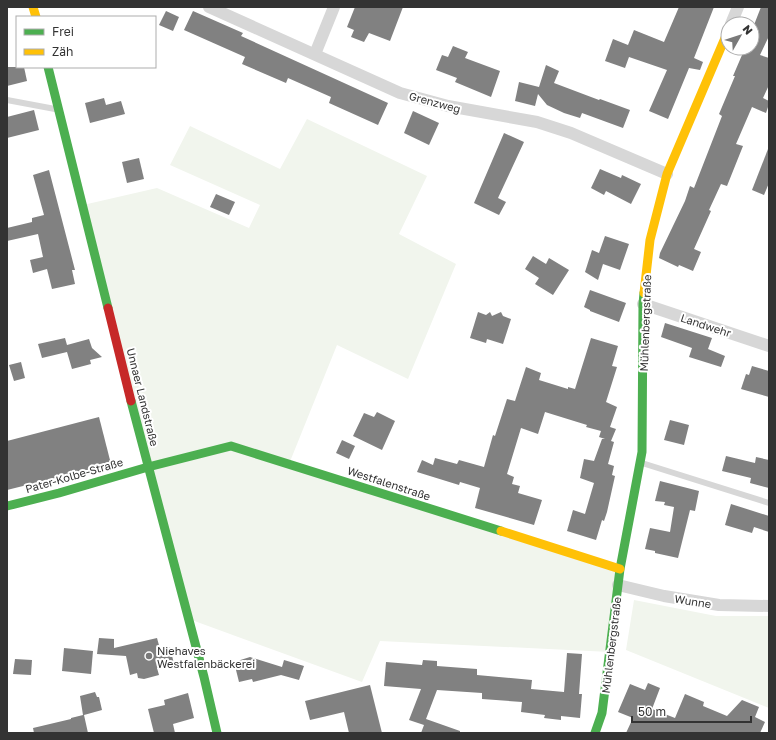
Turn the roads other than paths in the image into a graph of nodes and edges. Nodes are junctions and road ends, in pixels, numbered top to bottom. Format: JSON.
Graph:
{"nodes":[{"id":1,"x":209,"y":7,"type":"edge"},
{"id":2,"x":334,"y":7,"type":"edge"},
{"id":3,"x":720,"y":50,"type":"edge"},
{"id":4,"x":316,"y":54,"type":"junction"},
{"id":5,"x":48,"y":68,"type":"edge"},
{"id":6,"x":7,"y":100,"type":"edge"},
{"id":7,"x":59,"y":109,"type":"junction"},
{"id":8,"x":668,"y":174,"type":"junction"},
{"id":9,"x":643,"y":304,"type":"junction"},
{"id":10,"x":769,"y":346,"type":"edge"},
{"id":11,"x":640,"y":462,"type":"junction"},
{"id":12,"x":148,"y":467,"type":"junction"},
{"id":13,"x":769,"y":503,"type":"edge"},
{"id":14,"x":7,"y":506,"type":"edge"},
{"id":15,"x":620,"y":569,"type":"junction"},
{"id":16,"x":618,"y":585,"type":"junction"},
{"id":17,"x":769,"y":606,"type":"edge"},
{"id":18,"x":217,"y":733,"type":"edge"},
{"id":19,"x":595,"y":733,"type":"edge"}],
"edges":[{"from":1,"to":4,"type":"street","name":"Grenzweg"},
{"from":2,"to":4,"type":"street"},
{"from":3,"to":8,"type":"street","name":"Mühlenbergstraße"},
{"from":4,"to":8,"type":"street","name":"Grenzweg"},
{"from":5,"to":7,"type":"street","name":"Unnaer Landstraße"},
{"from":6,"to":7,"type":"lane"},
{"from":7,"to":12,"type":"street","name":"Unnaer Landstraße"},
{"from":8,"to":9,"type":"street","name":"Mühlenbergstraße"},
{"from":9,"to":10,"type":"street","name":"Landwehr"},
{"from":9,"to":11,"type":"street","name":"Mühlenbergstraße"},
{"from":11,"to":13,"type":"lane"},
{"from":11,"to":15,"type":"street","name":"Mühlenbergstraße"},
{"from":12,"to":14,"type":"street","name":"Pater-Kolbe-Straße"},
{"from":12,"to":15,"type":"street","name":"Westfalenstraße"},
{"from":12,"to":18,"type":"street","name":"Unnaer Landstraße"},
{"from":15,"to":16,"type":"street","name":"Mühlenbergstraße"},
{"from":16,"to":17,"type":"street","name":"Wunne"},
{"from":16,"to":19,"type":"street","name":"Mühlenbergstraße"}]}
